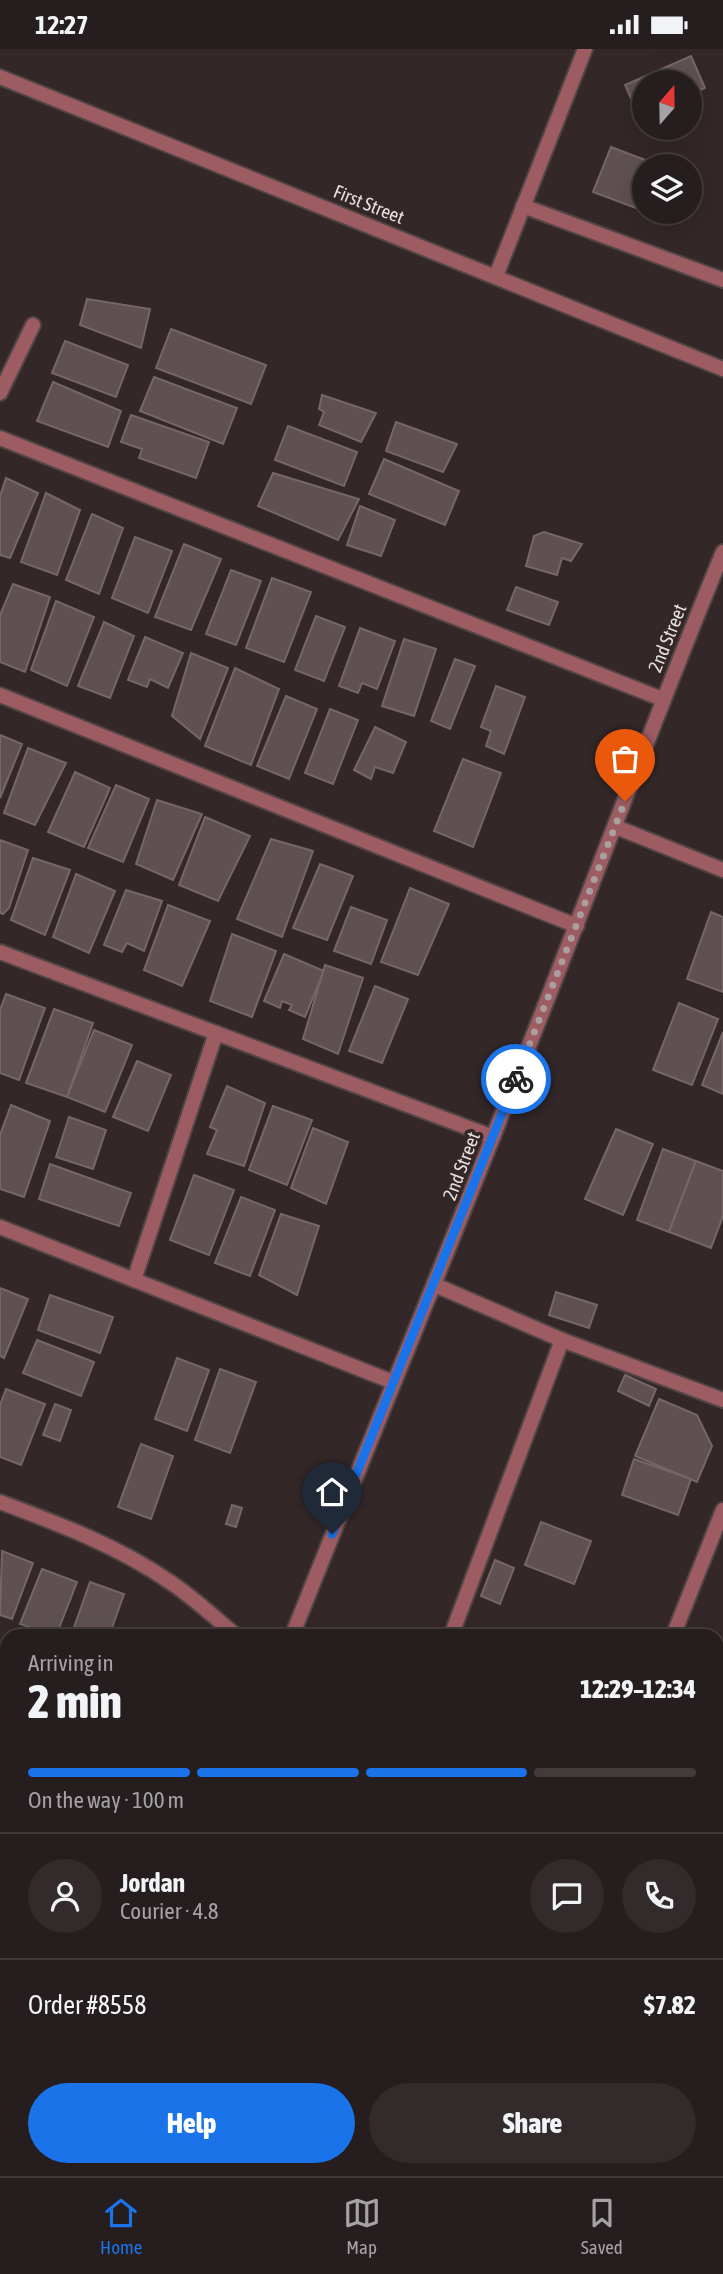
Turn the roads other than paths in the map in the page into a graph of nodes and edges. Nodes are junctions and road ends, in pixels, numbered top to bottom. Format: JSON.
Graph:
{"nodes":[{"id":1,"x":585,"y":49,"type":"edge"},
{"id":2,"x":0,"y":77,"type":"edge"},
{"id":3,"x":523,"y":206,"type":"junction"},
{"id":4,"x":496,"y":276,"type":"junction"},
{"id":5,"x":723,"y":280,"type":"edge"},
{"id":6,"x":33,"y":325,"type":"dead end"},
{"id":7,"x":723,"y":369,"type":"edge"},
{"id":8,"x":0,"y":393,"type":"edge"},
{"id":9,"x":0,"y":438,"type":"edge"},
{"id":10,"x":723,"y":552,"type":"edge"},
{"id":11,"x":0,"y":695,"type":"edge"},
{"id":12,"x":662,"y":699,"type":"junction"},
{"id":13,"x":616,"y":827,"type":"junction"},
{"id":14,"x":723,"y":870,"type":"edge"},
{"id":15,"x":577,"y":926,"type":"junction"},
{"id":16,"x":0,"y":952,"type":"edge"},
{"id":17,"x":216,"y":1033,"type":"junction"},
{"id":18,"x":493,"y":1137,"type":"junction"},
{"id":19,"x":0,"y":1227,"type":"edge"},
{"id":20,"x":134,"y":1280,"type":"junction"},
{"id":21,"x":435,"y":1285,"type":"junction"},
{"id":22,"x":562,"y":1340,"type":"junction"},
{"id":23,"x":393,"y":1382,"type":"junction"},
{"id":24,"x":723,"y":1400,"type":"edge"},
{"id":25,"x":0,"y":1502,"type":"edge"},
{"id":26,"x":723,"y":1510,"type":"edge"},
{"id":27,"x":228,"y":1629,"type":"edge"},
{"id":28,"x":295,"y":1629,"type":"edge"},
{"id":29,"x":454,"y":1629,"type":"edge"},
{"id":30,"x":676,"y":1629,"type":"edge"}],
"edges":[{"from":1,"to":3,"type":"street"},
{"from":2,"to":4,"type":"street","name":"First Street"},
{"from":3,"to":4,"type":"street"},
{"from":3,"to":5,"type":"street"},
{"from":4,"to":7,"type":"street","name":"First Street"},
{"from":6,"to":8,"type":"street"},
{"from":9,"to":12,"type":"street"},
{"from":10,"to":12,"type":"street","name":"2nd Street"},
{"from":11,"to":15,"type":"street"},
{"from":12,"to":13,"type":"street","name":"2nd Street"},
{"from":13,"to":14,"type":"street"},
{"from":13,"to":15,"type":"street","name":"2nd Street"},
{"from":15,"to":18,"type":"street","name":"2nd Street"},
{"from":16,"to":17,"type":"street"},
{"from":17,"to":18,"type":"street"},
{"from":17,"to":20,"type":"street"},
{"from":18,"to":21,"type":"street","name":"2nd Street"},
{"from":19,"to":20,"type":"street"},
{"from":20,"to":23,"type":"street"},
{"from":21,"to":22,"type":"street"},
{"from":21,"to":23,"type":"street","name":"2nd Street"},
{"from":22,"to":24,"type":"street"},
{"from":22,"to":29,"type":"street"},
{"from":23,"to":28,"type":"street","name":"2nd Street"},
{"from":25,"to":27,"type":"street"},
{"from":26,"to":30,"type":"street"}]}
